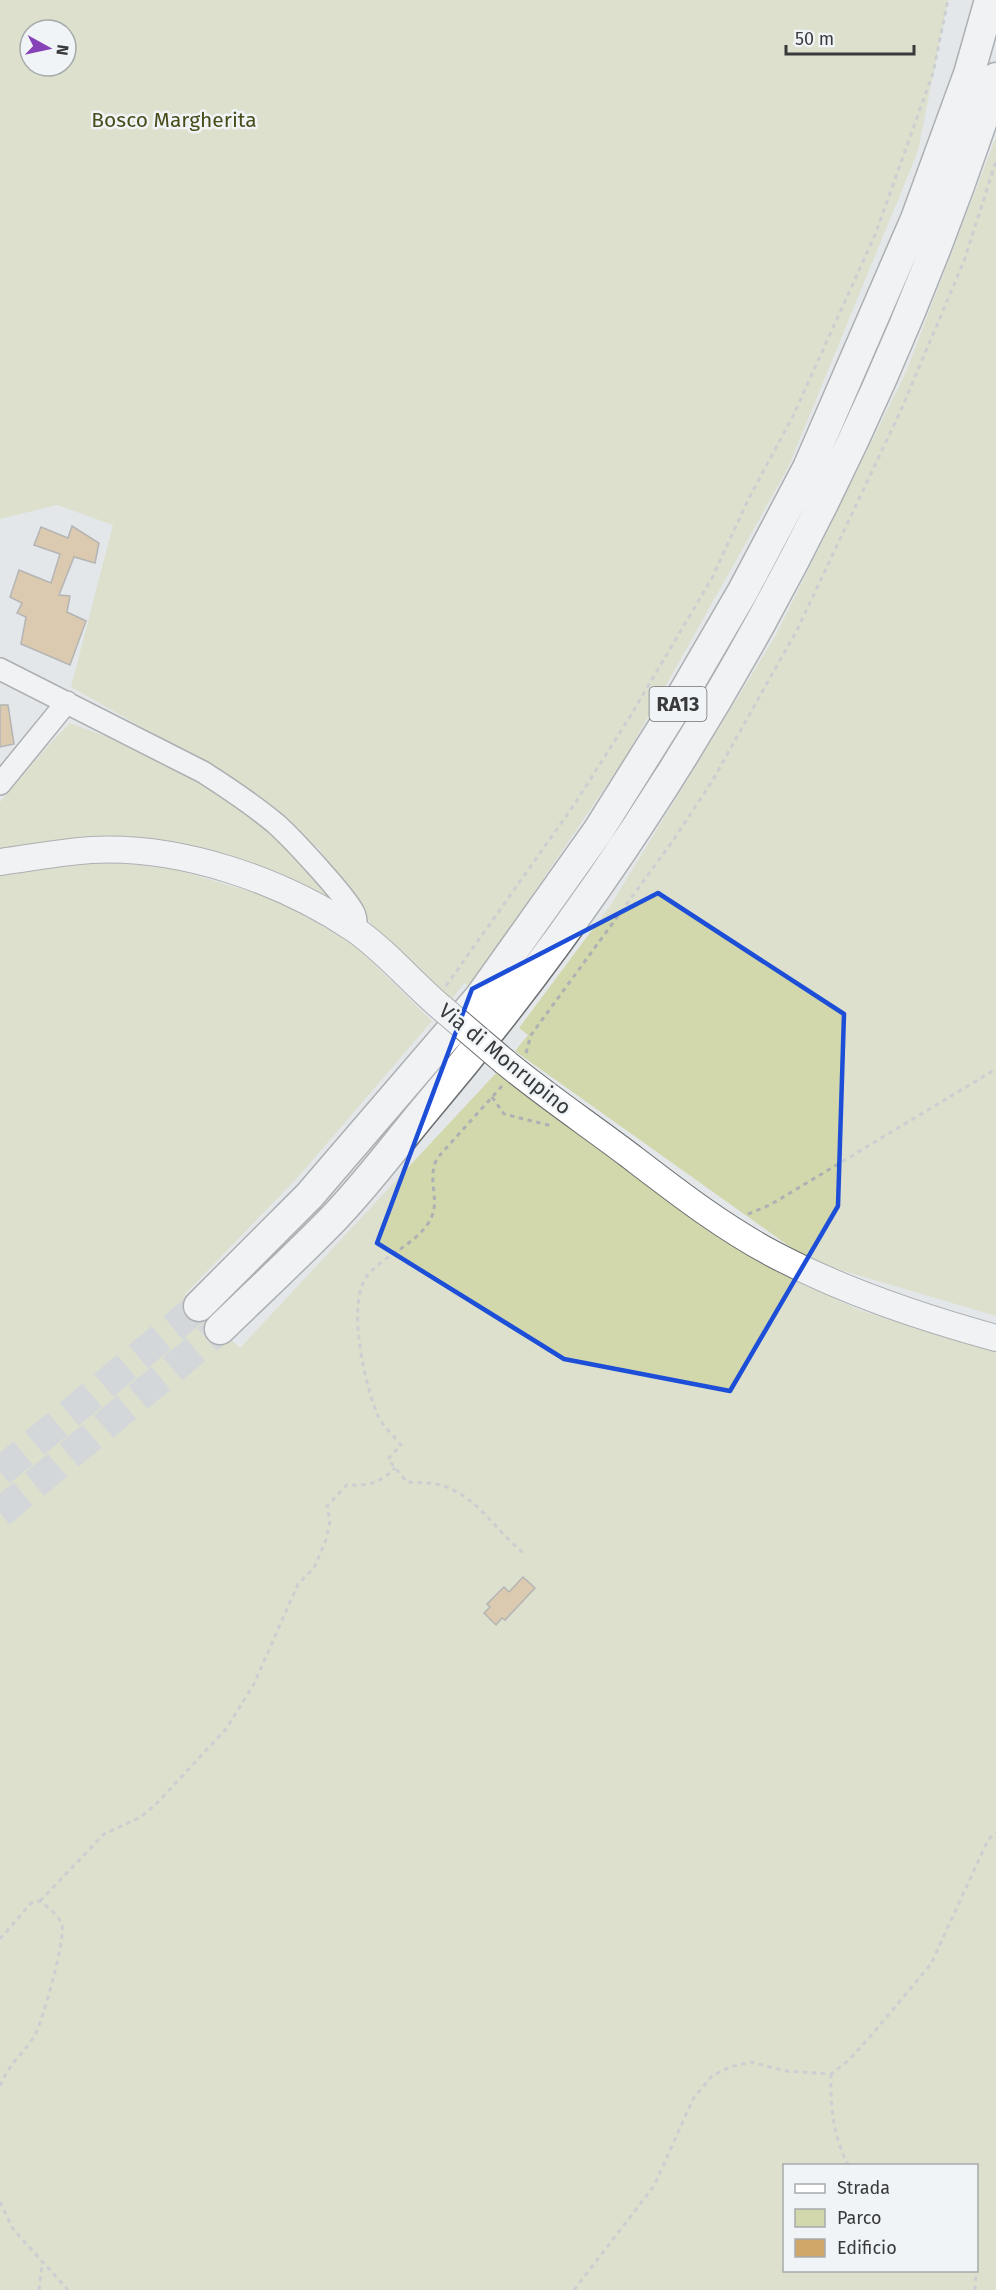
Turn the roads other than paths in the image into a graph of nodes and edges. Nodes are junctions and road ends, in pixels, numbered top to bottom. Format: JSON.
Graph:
{"nodes":[{"id":1,"x":990,"y":0,"type":"edge"},
{"id":2,"x":996,"y":78,"type":"edge"},
{"id":3,"x":0,"y":669,"type":"edge"},
{"id":4,"x":67,"y":702,"type":"junction"},
{"id":5,"x":0,"y":784,"type":"edge"},
{"id":6,"x":0,"y":862,"type":"edge"},
{"id":7,"x":356,"y":931,"type":"junction"},
{"id":8,"x":199,"y":1306,"type":"tunnel mouth"},
{"id":9,"x":220,"y":1329,"type":"tunnel mouth"},
{"id":10,"x":996,"y":1338,"type":"edge"}],
"edges":[{"from":1,"to":8,"type":"highway","number":"RA13"},
{"from":2,"to":9,"type":"highway","number":"RA13"},
{"from":3,"to":4,"type":"street"},
{"from":4,"to":5,"type":"street"},
{"from":4,"to":7,"type":"street"},
{"from":6,"to":7,"type":"main road","name":"Via di Monrupino"},
{"from":7,"to":10,"type":"main road","name":"Via di Monrupino","bridge":true}]}
